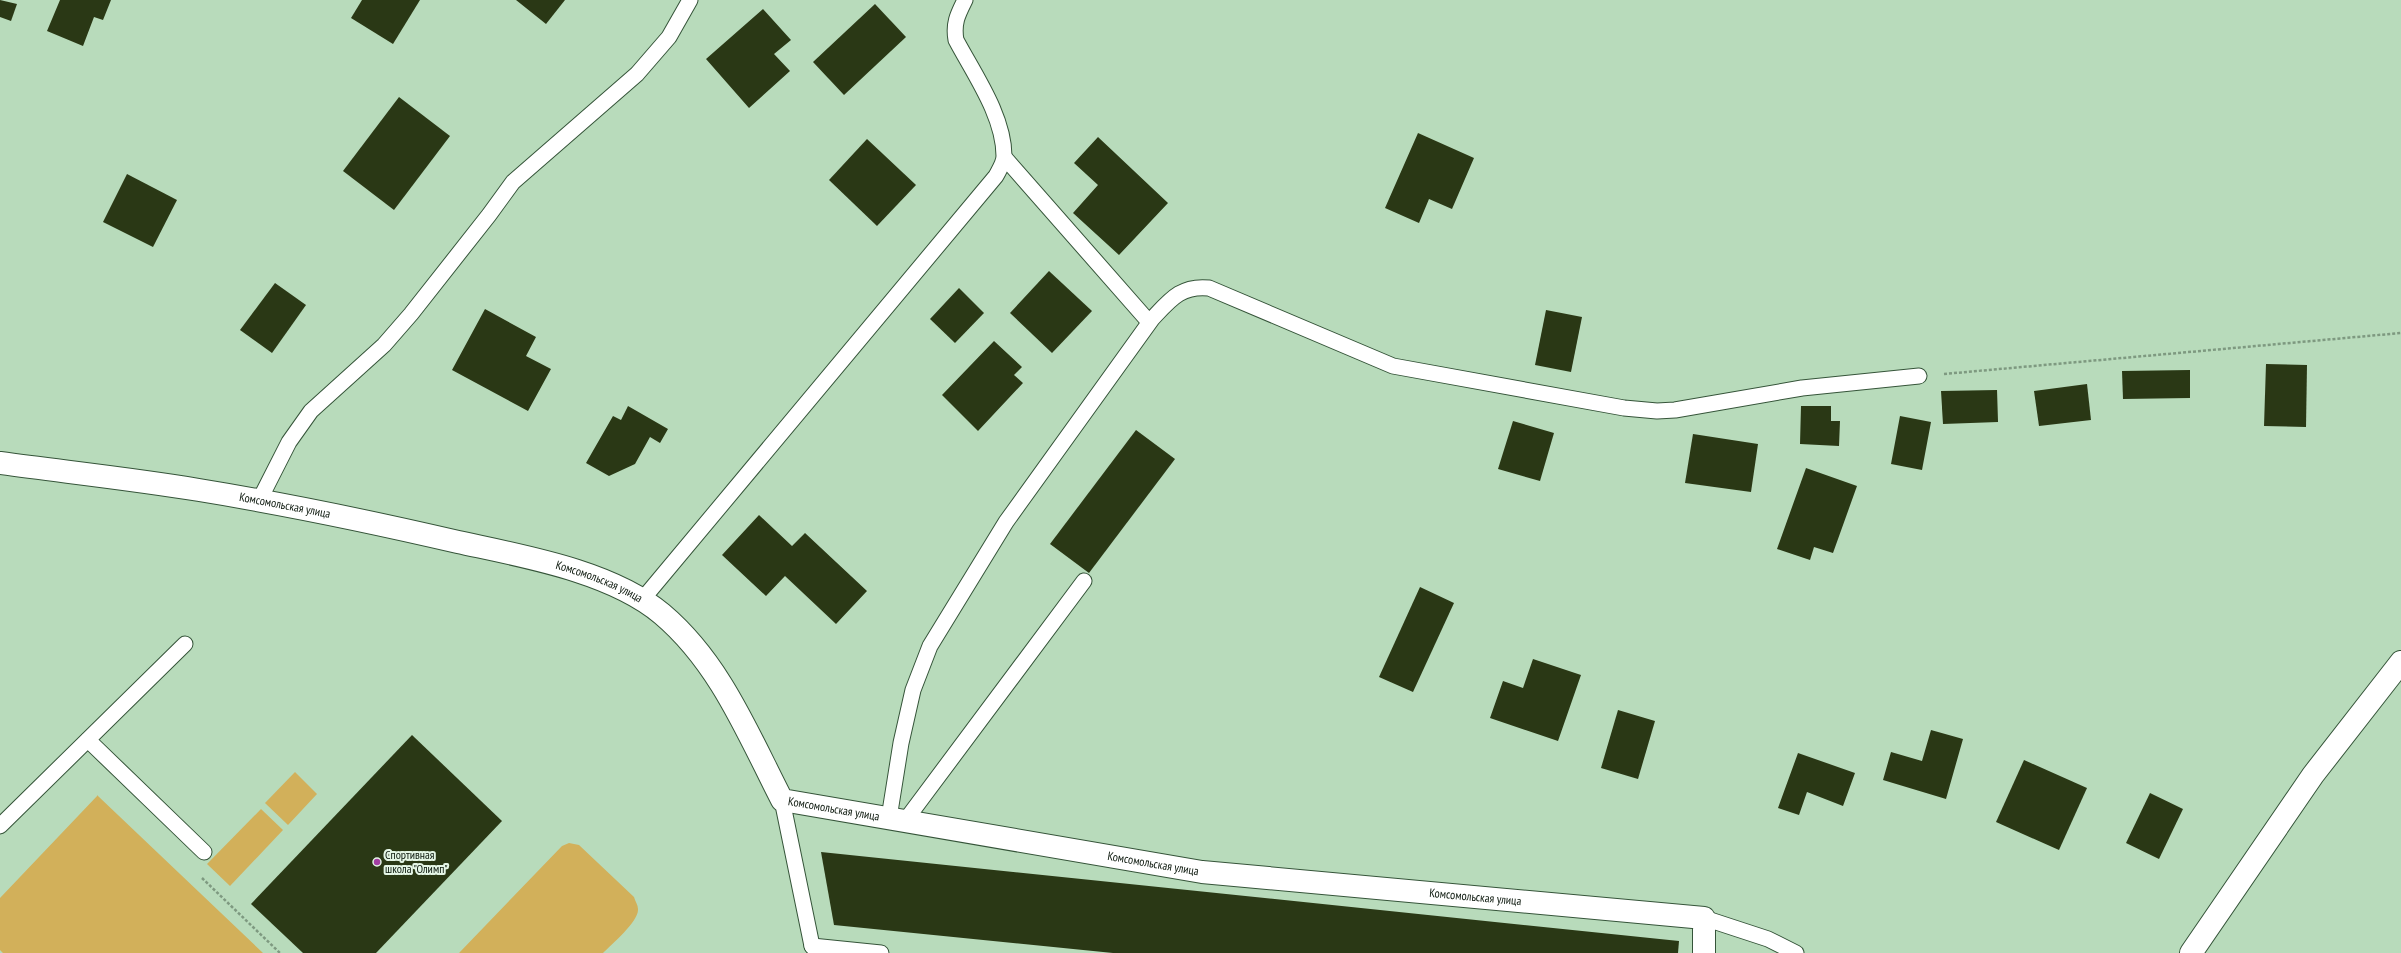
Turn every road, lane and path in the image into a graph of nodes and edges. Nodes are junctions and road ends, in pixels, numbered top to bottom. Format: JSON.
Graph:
{"nodes":[{"id":1,"x":690,"y":0,"type":"edge"},
{"id":2,"x":966,"y":0,"type":"edge"},
{"id":3,"x":1005,"y":158,"type":"junction"},
{"id":4,"x":1149,"y":322,"type":"junction"},
{"id":5,"x":2401,"y":333,"type":"edge"},
{"id":6,"x":1919,"y":376,"type":"joint"},
{"id":7,"x":0,"y":463,"type":"edge"},
{"id":8,"x":259,"y":501,"type":"junction"},
{"id":9,"x":1084,"y":581,"type":"dead end"},
{"id":10,"x":642,"y":600,"type":"junction"},
{"id":11,"x":185,"y":644,"type":"dead end"},
{"id":12,"x":2401,"y":662,"type":"edge"},
{"id":13,"x":88,"y":740,"type":"junction"},
{"id":14,"x":782,"y":800,"type":"junction"},
{"id":15,"x":897,"y":820,"type":"junction"},
{"id":16,"x":0,"y":826,"type":"edge"},
{"id":17,"x":204,"y":852,"type":"dead end"},
{"id":18,"x":1704,"y":918,"type":"junction"},
{"id":19,"x":815,"y":950,"type":"edge"},
{"id":20,"x":881,"y":953,"type":"edge"},
{"id":21,"x":1704,"y":953,"type":"edge"},
{"id":22,"x":1796,"y":953,"type":"edge"},
{"id":23,"x":2191,"y":953,"type":"edge"}],
"edges":[{"from":1,"to":8,"type":"lane"},
{"from":2,"to":3,"type":"lane"},
{"from":3,"to":4,"type":"lane"},
{"from":3,"to":10,"type":"lane"},
{"from":4,"to":6,"type":"lane"},
{"from":4,"to":15,"type":"lane"},
{"from":5,"to":6,"type":"path"},
{"from":7,"to":8,"type":"street","name":"Комсомольская улица"},
{"from":8,"to":10,"type":"street","name":"Комсомольская улица"},
{"from":9,"to":15,"type":"lane"},
{"from":10,"to":14,"type":"street","name":"Комсомольская улица"},
{"from":11,"to":13,"type":"lane"},
{"from":12,"to":23,"type":"street"},
{"from":13,"to":16,"type":"lane"},
{"from":13,"to":17,"type":"lane"},
{"from":14,"to":15,"type":"street","name":"Комсомольская улица"},
{"from":14,"to":19,"type":"lane"},
{"from":15,"to":18,"type":"street","name":"Комсомольская улица"},
{"from":18,"to":21,"type":"street"},
{"from":18,"to":22,"type":"lane"},
{"from":19,"to":20,"type":"lane"}]}
